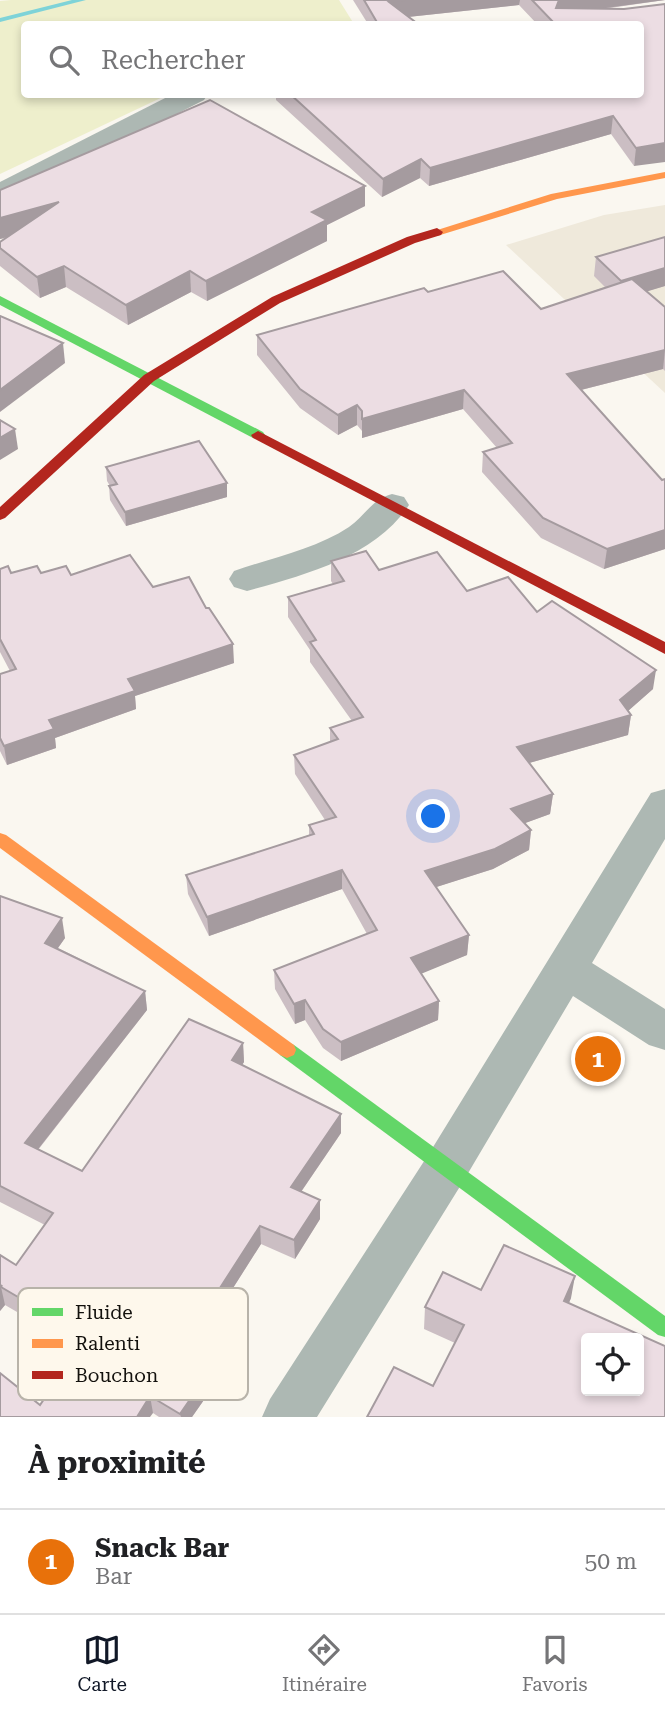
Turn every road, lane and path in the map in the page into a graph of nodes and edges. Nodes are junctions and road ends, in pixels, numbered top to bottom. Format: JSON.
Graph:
{"nodes":[{"id":1,"x":187,"y":98,"type":"edge"},
{"id":2,"x":665,"y":175,"type":"edge"},
{"id":3,"x":0,"y":193,"type":"edge"},
{"id":4,"x":0,"y":300,"type":"edge"},
{"id":5,"x":149,"y":378,"type":"junction"},
{"id":6,"x":392,"y":505,"type":"junction"},
{"id":7,"x":0,"y":516,"type":"edge"},
{"id":8,"x":247,"y":579,"type":"dead end"},
{"id":9,"x":665,"y":649,"type":"edge"},
{"id":10,"x":665,"y":804,"type":"edge"},
{"id":11,"x":0,"y":839,"type":"edge"},
{"id":12,"x":564,"y":968,"type":"junction"},
{"id":13,"x":665,"y":1032,"type":"edge"},
{"id":14,"x":447,"y":1167,"type":"junction"},
{"id":15,"x":665,"y":1328,"type":"edge"},
{"id":16,"x":288,"y":1417,"type":"edge"}],
"edges":[{"from":1,"to":3,"type":"street"},
{"from":2,"to":5,"type":"street"},
{"from":4,"to":5,"type":"street"},
{"from":5,"to":6,"type":"street"},
{"from":5,"to":7,"type":"street"},
{"from":6,"to":8,"type":"street"},
{"from":6,"to":9,"type":"street"},
{"from":10,"to":12,"type":"street"},
{"from":11,"to":14,"type":"street"},
{"from":12,"to":13,"type":"street"},
{"from":12,"to":14,"type":"street"},
{"from":14,"to":15,"type":"street"},
{"from":14,"to":16,"type":"street"}]}
